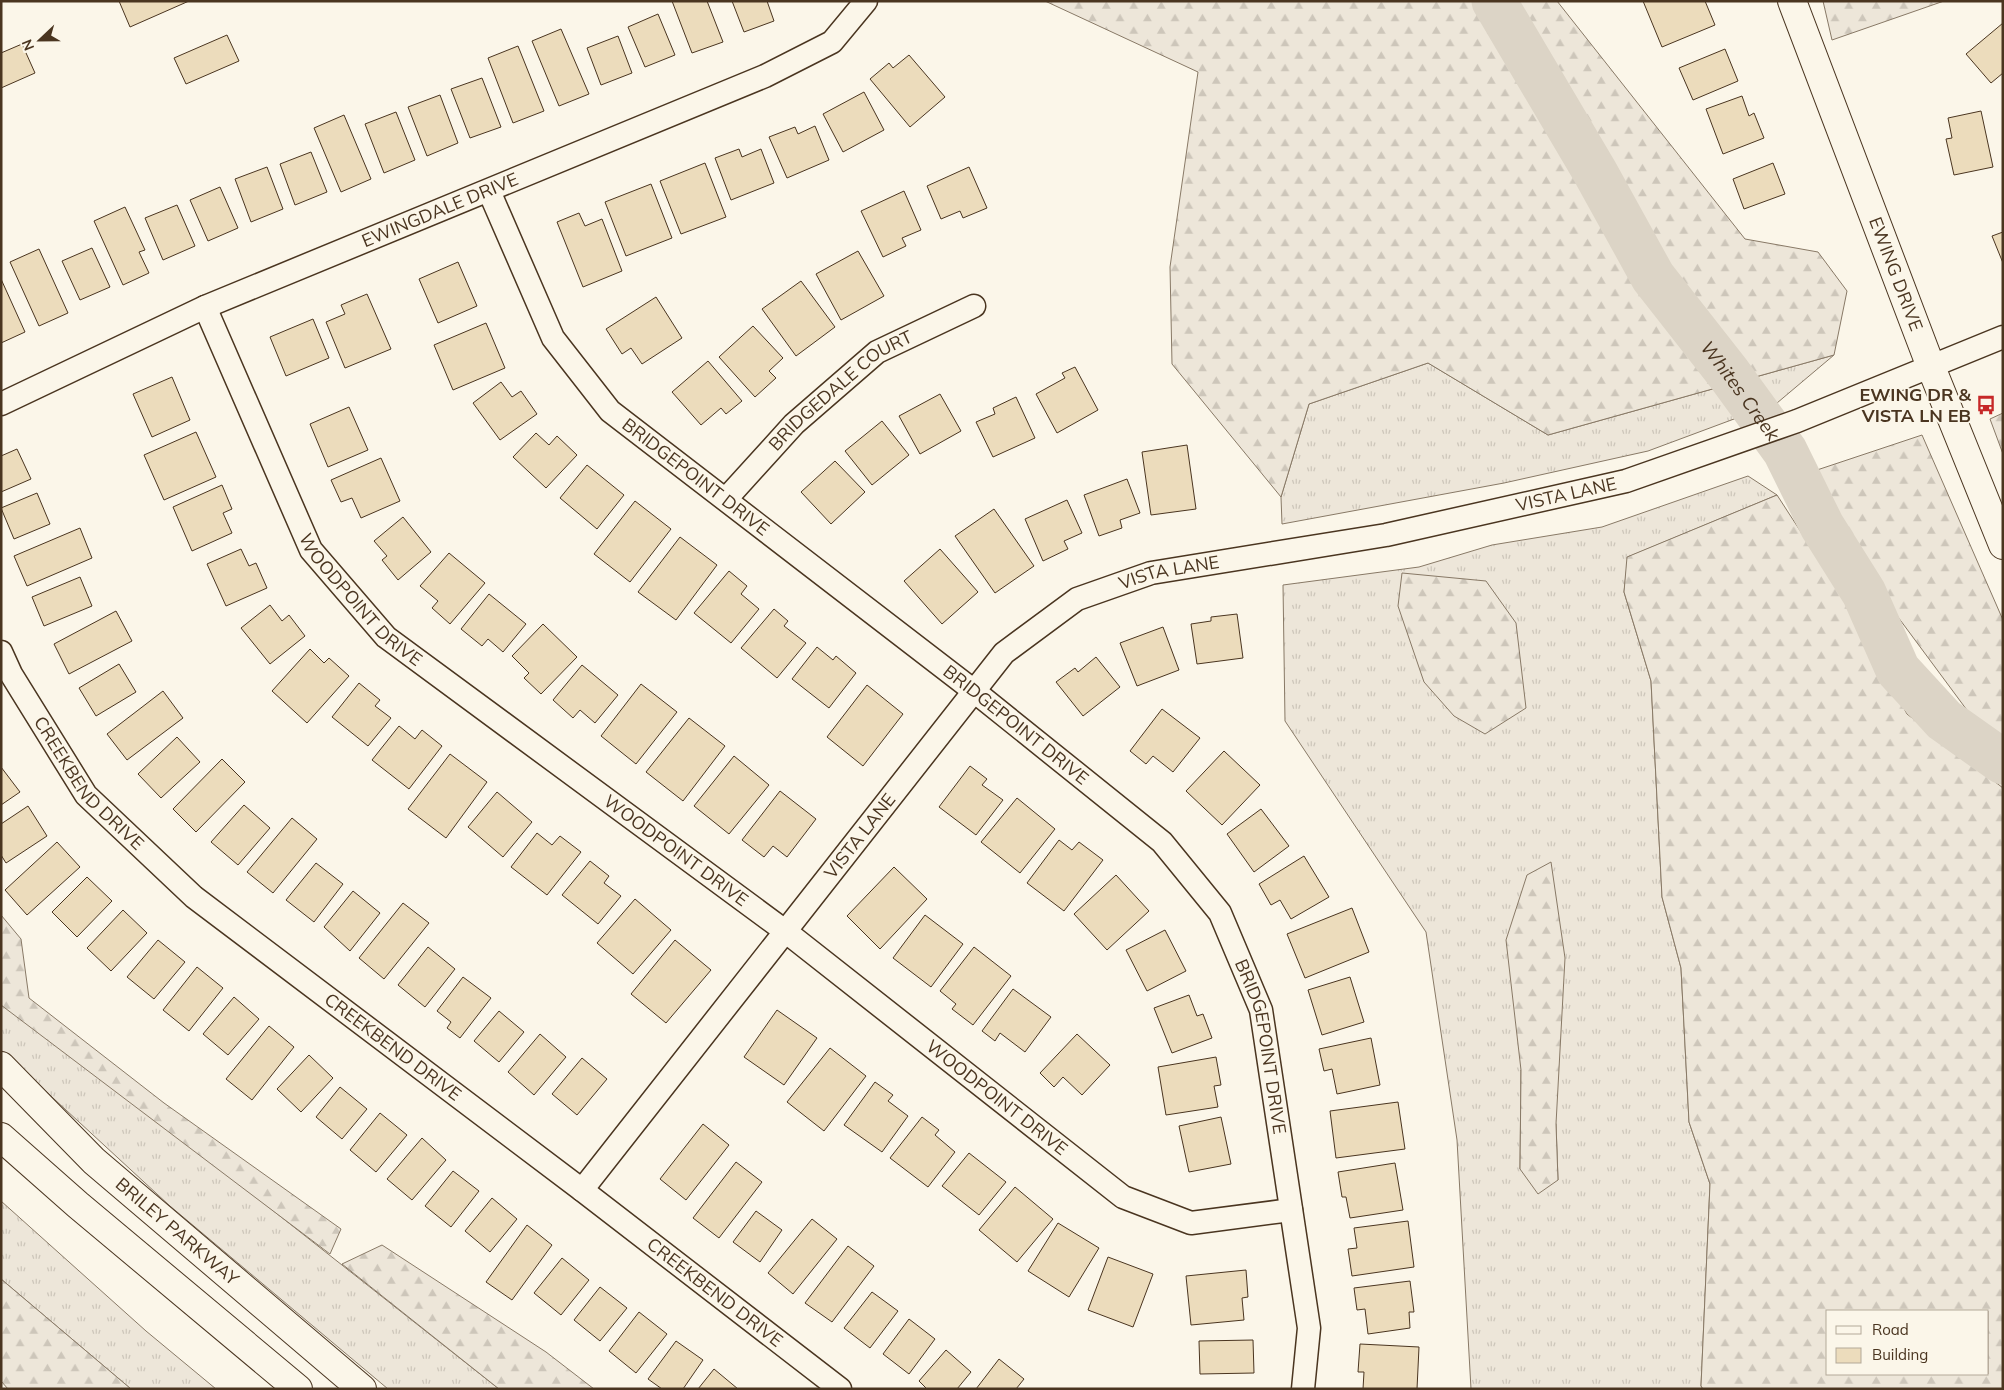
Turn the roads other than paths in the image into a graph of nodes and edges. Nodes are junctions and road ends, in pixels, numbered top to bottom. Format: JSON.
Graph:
{"nodes":[{"id":1,"x":866,"y":1,"type":"edge"},
{"id":2,"x":1792,"y":1,"type":"edge"},
{"id":3,"x":489,"y":191,"type":"junction"},
{"id":4,"x":974,"y":306,"type":"dead end"},
{"id":5,"x":205,"y":307,"type":"junction"},
{"id":6,"x":2003,"y":337,"type":"edge"},
{"id":7,"x":1931,"y":367,"type":"junction"},
{"id":8,"x":1,"y":404,"type":"edge"},
{"id":9,"x":726,"y":499,"type":"junction"},
{"id":10,"x":2003,"y":545,"type":"edge"},
{"id":11,"x":1,"y":652,"type":"edge"},
{"id":12,"x":974,"y":691,"type":"junction"},
{"id":13,"x":785,"y":931,"type":"junction"},
{"id":14,"x":1,"y":1066,"type":"edge"},
{"id":15,"x":1,"y":1137,"type":"edge"},
{"id":16,"x":582,"y":1190,"type":"junction"},
{"id":17,"x":1291,"y":1210,"type":"junction"},
{"id":18,"x":298,"y":1389,"type":"edge"},
{"id":19,"x":362,"y":1389,"type":"edge"},
{"id":20,"x":840,"y":1389,"type":"edge"},
{"id":21,"x":1303,"y":1389,"type":"edge"}],
"edges":[{"from":1,"to":3,"type":"street","name":"EWINGDALE DRIVE"},
{"from":2,"to":7,"type":"main road","name":"EWING DRIVE"},
{"from":3,"to":5,"type":"street","name":"EWINGDALE DRIVE"},
{"from":3,"to":9,"type":"street","name":"BRIDGEPOINT DRIVE"},
{"from":4,"to":9,"type":"street","name":"BRIDGEDALE COURT"},
{"from":5,"to":8,"type":"street","name":"EWINGDALE DRIVE"},
{"from":5,"to":13,"type":"street","name":"WOODPOINT DRIVE"},
{"from":6,"to":7,"type":"street","name":"VISTA LANE"},
{"from":7,"to":10,"type":"main road","name":"EWING DRIVE"},
{"from":7,"to":12,"type":"street","name":"VISTA LANE"},
{"from":9,"to":12,"type":"street","name":"BRIDGEPOINT DRIVE"},
{"from":11,"to":16,"type":"street","name":"CREEKBEND DRIVE"},
{"from":12,"to":13,"type":"street","name":"VISTA LANE"},
{"from":12,"to":17,"type":"street","name":"BRIDGEPOINT DRIVE"},
{"from":13,"to":16,"type":"street","name":"VISTA LANE"},
{"from":13,"to":17,"type":"street","name":"WOODPOINT DRIVE"},
{"from":14,"to":19,"type":"main road","name":"BRILEY PARKWAY"},
{"from":15,"to":18,"type":"main road"},
{"from":16,"to":20,"type":"street","name":"CREEKBEND DRIVE"},
{"from":17,"to":21,"type":"street","name":"BRIDGEPOINT DRIVE"}]}
